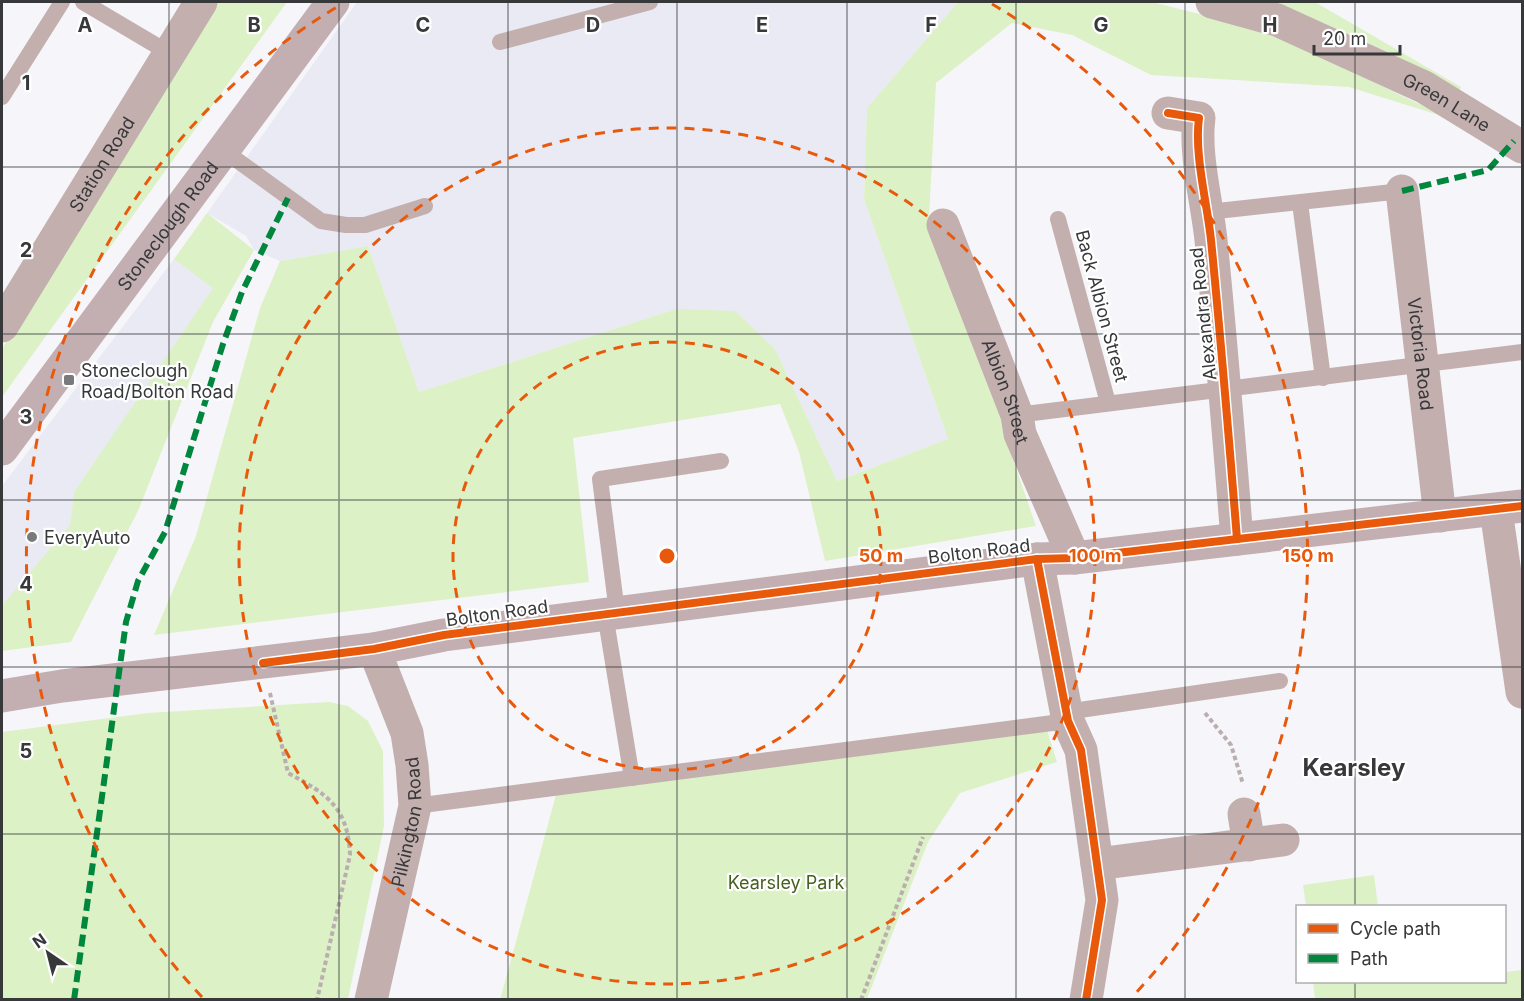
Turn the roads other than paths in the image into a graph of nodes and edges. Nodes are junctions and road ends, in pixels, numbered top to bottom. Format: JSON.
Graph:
{"nodes":[{"id":1,"x":62,"y":2,"type":"edge"},
{"id":2,"x":83,"y":2,"type":"edge"},
{"id":3,"x":201,"y":2,"type":"edge"},
{"id":4,"x":333,"y":2,"type":"edge"},
{"id":5,"x":650,"y":2,"type":"edge"},
{"id":6,"x":1212,"y":2,"type":"edge"},
{"id":7,"x":500,"y":42,"type":"dead end"},
{"id":8,"x":169,"y":53,"type":"junction"},
{"id":9,"x":2,"y":97,"type":"edge"},
{"id":10,"x":1168,"y":113,"type":"dead end"},
{"id":11,"x":1520,"y":138,"type":"edge"},
{"id":12,"x":223,"y":150,"type":"junction"},
{"id":13,"x":1402,"y":191,"type":"joint"},
{"id":14,"x":1300,"y":203,"type":"junction"},
{"id":15,"x":425,"y":206,"type":"dead end"},
{"id":16,"x":1208,"y":212,"type":"junction"},
{"id":17,"x":1058,"y":219,"type":"dead end"},
{"id":18,"x":943,"y":225,"type":"dead end"},
{"id":19,"x":2,"y":326,"type":"edge"},
{"id":20,"x":1522,"y":352,"type":"edge"},
{"id":21,"x":1422,"y":365,"type":"junction"},
{"id":22,"x":1323,"y":378,"type":"junction"},
{"id":23,"x":1225,"y":389,"type":"junction"},
{"id":24,"x":1108,"y":403,"type":"junction"},
{"id":25,"x":1017,"y":415,"type":"junction"},
{"id":26,"x":2,"y":448,"type":"edge"},
{"id":27,"x":721,"y":461,"type":"dead end"},
{"id":28,"x":1509,"y":508,"type":"edge"},
{"id":29,"x":1440,"y":516,"type":"junction"},
{"id":30,"x":1237,"y":539,"type":"junction"},
{"id":31,"x":1074,"y":558,"type":"junction"},
{"id":32,"x":1037,"y":559,"type":"junction"},
{"id":33,"x":611,"y":613,"type":"junction"},
{"id":34,"x":374,"y":649,"type":"junction"},
{"id":35,"x":1521,"y":674,"type":"edge"},
{"id":36,"x":1280,"y":681,"type":"dead end"},
{"id":37,"x":2,"y":696,"type":"edge"},
{"id":38,"x":1067,"y":716,"type":"junction"},
{"id":39,"x":632,"y":778,"type":"junction"},
{"id":40,"x":415,"y":806,"type":"junction"},
{"id":41,"x":1283,"y":840,"type":"dead end"},
{"id":42,"x":1097,"y":864,"type":"junction"},
{"id":43,"x":371,"y":999,"type":"edge"},
{"id":44,"x":1086,"y":999,"type":"edge"}],
"edges":[{"from":1,"to":9,"type":"lane"},
{"from":2,"to":8,"type":"lane"},
{"from":3,"to":8,"type":"street","name":"Station Road"},
{"from":4,"to":12,"type":"main road","name":"Stoneclough Road"},
{"from":5,"to":7,"type":"lane"},
{"from":6,"to":11,"type":"street","name":"Green Lane"},
{"from":8,"to":19,"type":"street","name":"Station Road"},
{"from":10,"to":16,"type":"street","name":"Alexandra Road"},
{"from":12,"to":15,"type":"lane"},
{"from":12,"to":26,"type":"main road","name":"Stoneclough Road"},
{"from":13,"to":14,"type":"lane"},
{"from":13,"to":21,"type":"street","name":"Victoria Road"},
{"from":14,"to":16,"type":"lane"},
{"from":14,"to":22,"type":"lane"},
{"from":16,"to":23,"type":"street","name":"Alexandra Road"},
{"from":17,"to":24,"type":"lane","name":"Back Albion Street"},
{"from":18,"to":25,"type":"street","name":"Albion Street"},
{"from":20,"to":21,"type":"lane"},
{"from":21,"to":22,"type":"lane"},
{"from":21,"to":29,"type":"street","name":"Victoria Road"},
{"from":22,"to":23,"type":"lane"},
{"from":23,"to":24,"type":"lane"},
{"from":23,"to":30,"type":"street","name":"Alexandra Road"},
{"from":24,"to":25,"type":"lane"},
{"from":25,"to":31,"type":"street","name":"Albion Street"},
{"from":27,"to":33,"type":"lane"},
{"from":28,"to":29,"type":"main road","name":"Bolton Road"},
{"from":28,"to":35,"type":"street"},
{"from":29,"to":30,"type":"main road","name":"Bolton Road"},
{"from":30,"to":31,"type":"main road","name":"Bolton Road"},
{"from":31,"to":32,"type":"main road","name":"Bolton Road"},
{"from":32,"to":33,"type":"main road","name":"Bolton Road"},
{"from":32,"to":38,"type":"street"},
{"from":33,"to":34,"type":"main road","name":"Bolton Road"},
{"from":33,"to":39,"type":"lane"},
{"from":34,"to":37,"type":"main road","name":"Bolton Road"},
{"from":34,"to":40,"type":"street","name":"Pilkington Road"},
{"from":36,"to":38,"type":"lane"},
{"from":38,"to":39,"type":"lane"},
{"from":38,"to":42,"type":"street"},
{"from":39,"to":40,"type":"lane"},
{"from":40,"to":43,"type":"street","name":"Pilkington Road"},
{"from":41,"to":42,"type":"street"},
{"from":42,"to":44,"type":"street"}]}
